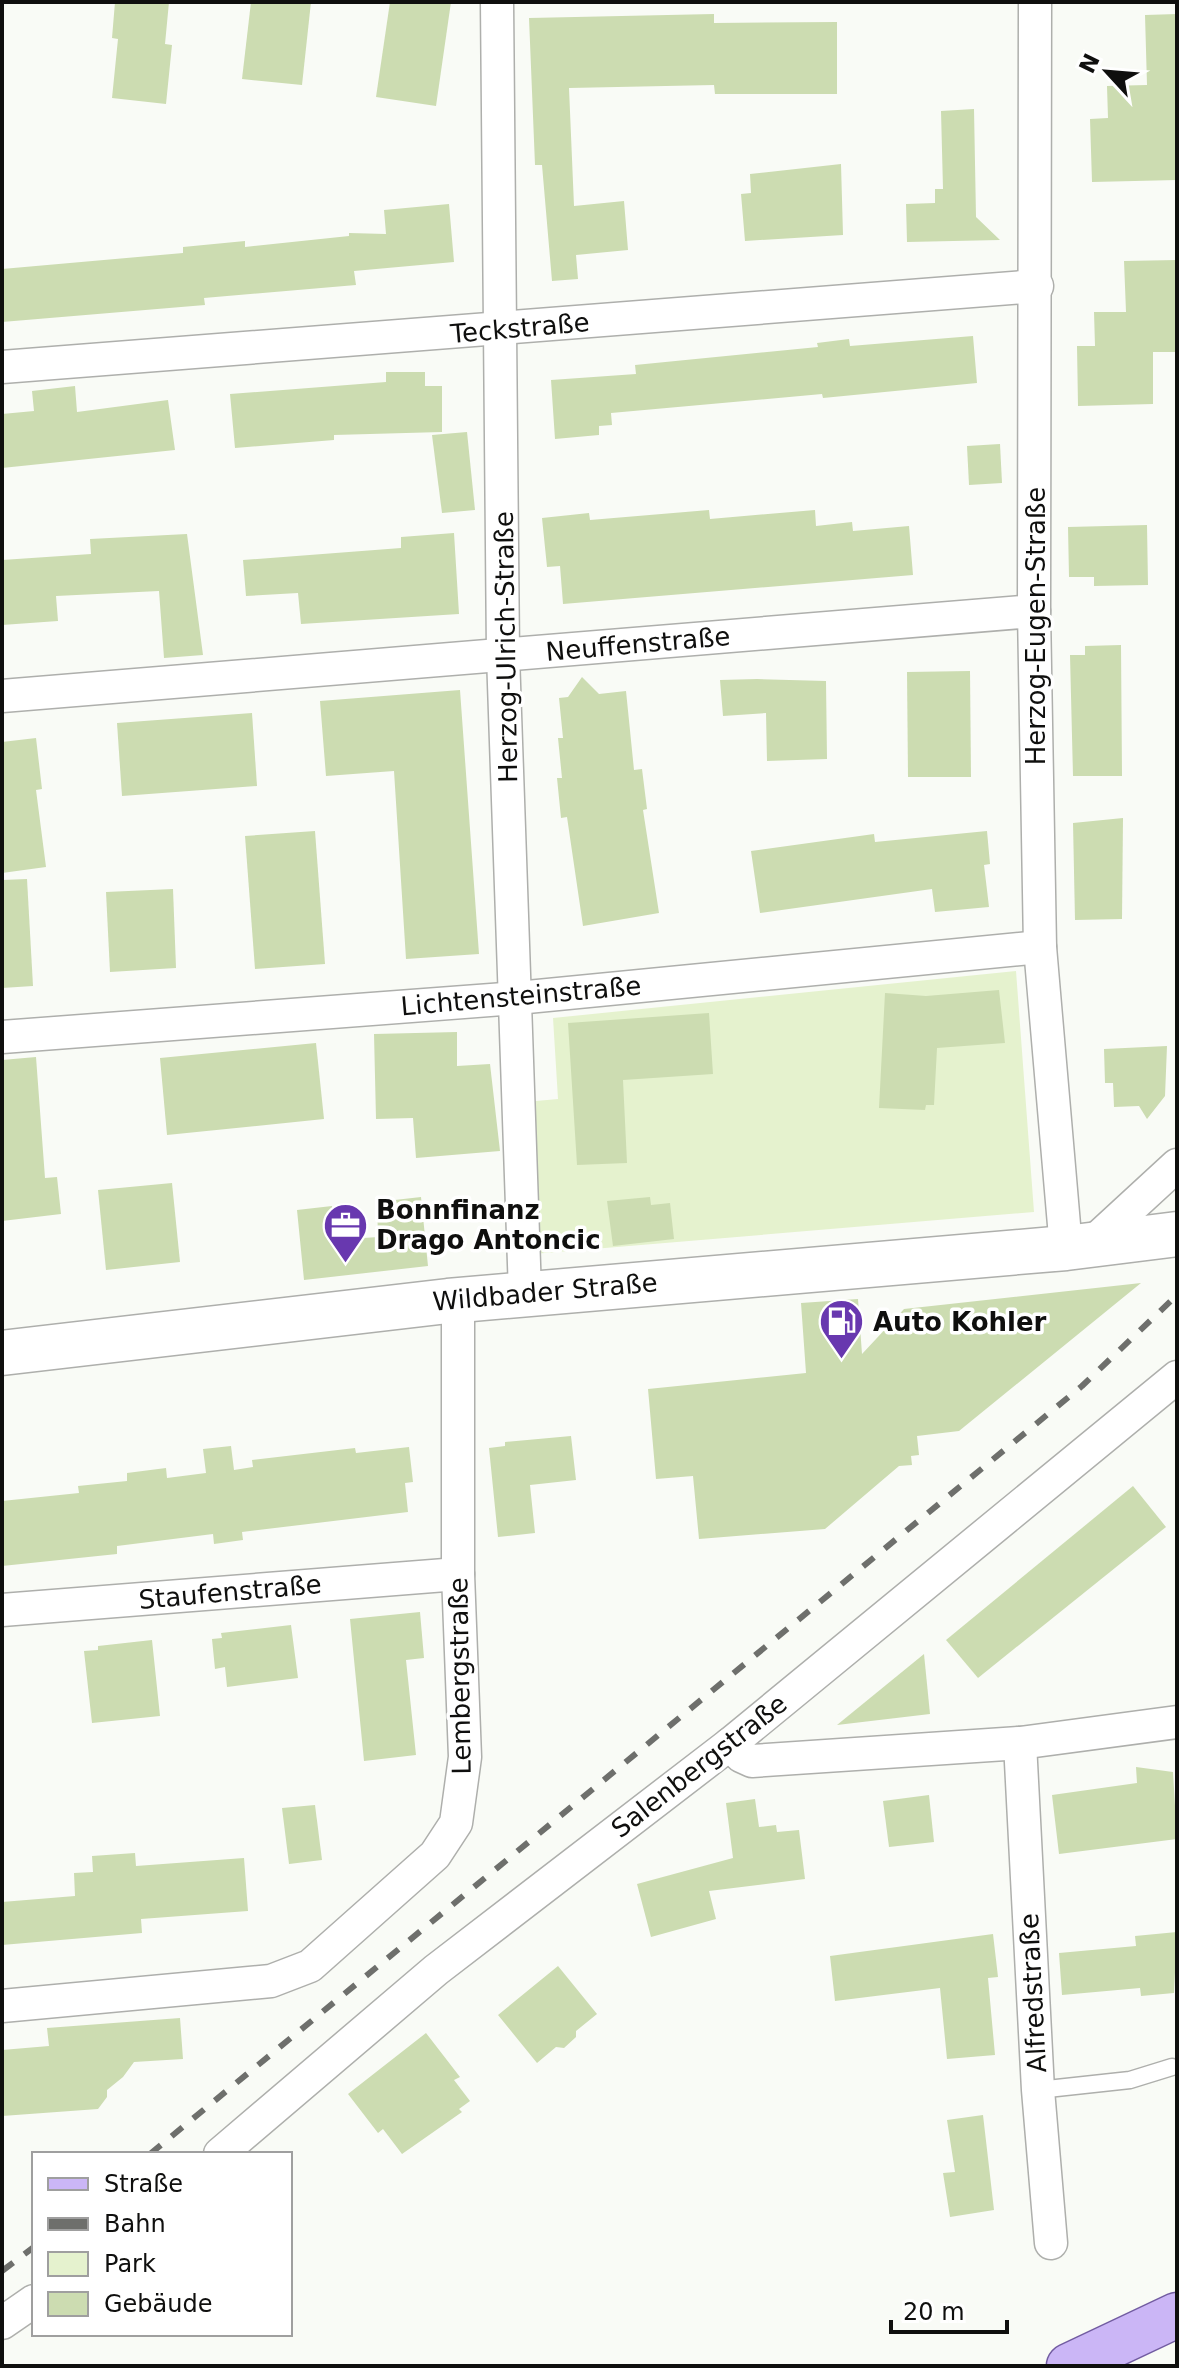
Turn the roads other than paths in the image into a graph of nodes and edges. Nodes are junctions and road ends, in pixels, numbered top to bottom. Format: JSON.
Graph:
{"nodes":[{"id":1,"x":497,"y":2,"type":"edge"},
{"id":2,"x":1035,"y":2,"type":"edge"},
{"id":3,"x":1037,"y":286,"type":"junction"},
{"id":4,"x":501,"y":329,"type":"junction"},
{"id":5,"x":2,"y":367,"type":"edge"},
{"id":6,"x":1034,"y":611,"type":"junction"},
{"id":7,"x":503,"y":655,"type":"junction"},
{"id":8,"x":2,"y":696,"type":"edge"},
{"id":9,"x":1040,"y":947,"type":"junction"},
{"id":10,"x":517,"y":998,"type":"junction"},
{"id":11,"x":2,"y":1037,"type":"edge"},
{"id":12,"x":1177,"y":1165,"type":"edge"},
{"id":13,"x":1177,"y":1234,"type":"edge"},
{"id":14,"x":1078,"y":1247,"type":"junction"},
{"id":15,"x":525,"y":1293,"type":"junction"},
{"id":16,"x":458,"y":1300,"type":"junction"},
{"id":17,"x":2,"y":1353,"type":"edge"},
{"id":18,"x":1177,"y":1377,"type":"edge"},
{"id":19,"x":458,"y":1574,"type":"junction"},
{"id":20,"x":2,"y":1610,"type":"edge"},
{"id":21,"x":1177,"y":1722,"type":"edge"},
{"id":22,"x":1020,"y":1743,"type":"junction"},
{"id":23,"x":730,"y":1744,"type":"junction"},
{"id":24,"x":2,"y":2006,"type":"edge"},
{"id":25,"x":1172,"y":2067,"type":"dead end"},
{"id":26,"x":1038,"y":2090,"type":"junction"},
{"id":27,"x":222,"y":2152,"type":"edge"},
{"id":28,"x":1051,"y":2243,"type":"dead end"},
{"id":29,"x":32,"y":2302,"type":"edge"},
{"id":30,"x":1177,"y":2315,"type":"edge"},
{"id":31,"x":2,"y":2323,"type":"edge"},
{"id":32,"x":1069,"y":2366,"type":"edge"}],
"edges":[{"from":1,"to":4,"type":"street","name":"Herzog-Ulrich-Straße"},
{"from":2,"to":3,"type":"street","name":"Herzog-Eugen-Straße"},
{"from":3,"to":4,"type":"street","name":"Teckstraße"},
{"from":3,"to":6,"type":"street","name":"Herzog-Eugen-Straße"},
{"from":4,"to":5,"type":"street","name":"Teckstraße"},
{"from":4,"to":7,"type":"street","name":"Herzog-Ulrich-Straße"},
{"from":6,"to":7,"type":"street","name":"Neuffenstraße"},
{"from":6,"to":9,"type":"street","name":"Herzog-Eugen-Straße"},
{"from":7,"to":8,"type":"street","name":"Neuffenstraße"},
{"from":7,"to":10,"type":"street","name":"Herzog-Ulrich-Straße"},
{"from":9,"to":10,"type":"street","name":"Lichtensteinstraße"},
{"from":9,"to":14,"type":"street","name":"Herzog-Eugen-Straße"},
{"from":10,"to":11,"type":"street","name":"Lichtensteinstraße"},
{"from":10,"to":15,"type":"street","name":"Herzog-Ulrich-Straße"},
{"from":12,"to":14,"type":"street"},
{"from":13,"to":14,"type":"main road","name":"Wildbader Straße"},
{"from":14,"to":15,"type":"main road","name":"Wildbader Straße"},
{"from":15,"to":16,"type":"main road","name":"Wildbader Straße"},
{"from":16,"to":17,"type":"main road","name":"Wildbader Straße"},
{"from":16,"to":19,"type":"street","name":"Lembergstraße"},
{"from":18,"to":23,"type":"street","name":"Salenbergstraße"},
{"from":19,"to":20,"type":"street","name":"Staufenstraße"},
{"from":19,"to":24,"type":"street","name":"Lembergstraße"},
{"from":21,"to":22,"type":"street"},
{"from":22,"to":23,"type":"street"},
{"from":22,"to":26,"type":"street","name":"Alfredstraße"},
{"from":23,"to":27,"type":"street","name":"Salenbergstraße"},
{"from":25,"to":26,"type":"lane"},
{"from":26,"to":28,"type":"street","name":"Alfredstraße"},
{"from":29,"to":31,"type":"street"},
{"from":30,"to":32,"type":"main road"}]}
